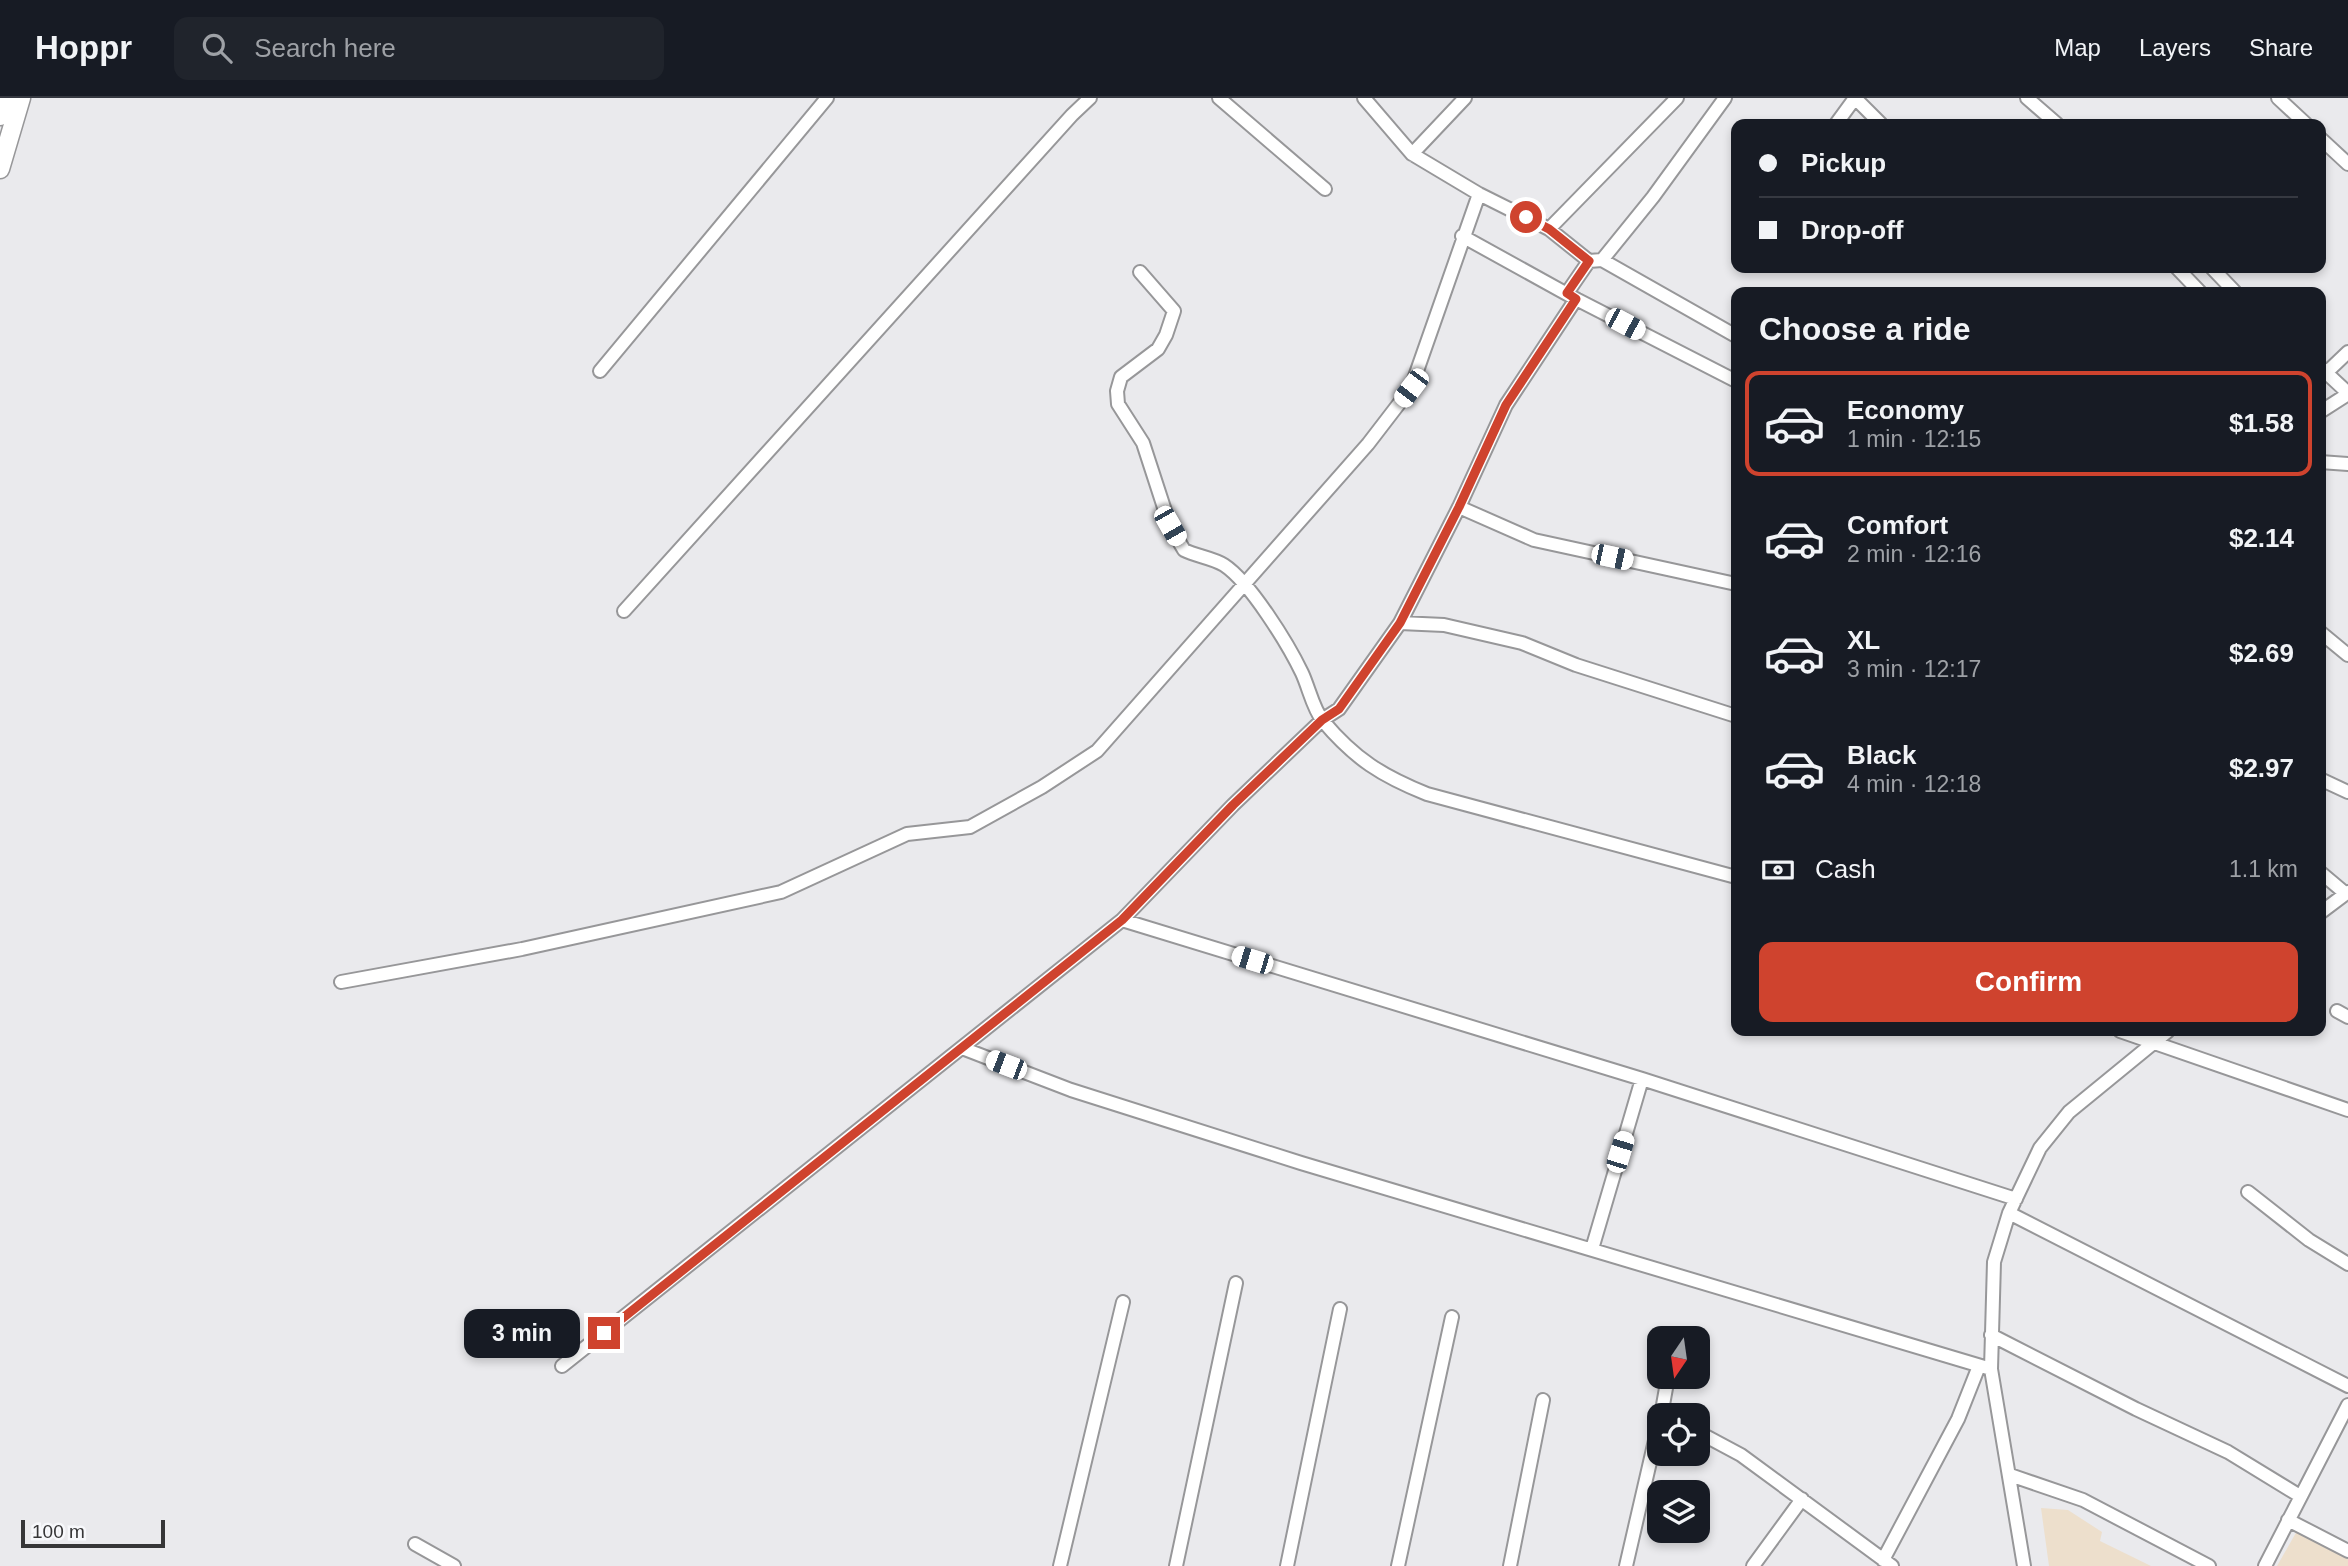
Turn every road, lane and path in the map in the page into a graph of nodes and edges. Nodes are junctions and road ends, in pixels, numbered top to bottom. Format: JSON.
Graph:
{"nodes":[{"id":1,"x":5,"y":98,"type":"edge"},
{"id":2,"x":21,"y":98,"type":"edge"},
{"id":3,"x":827,"y":98,"type":"edge"},
{"id":4,"x":1090,"y":98,"type":"edge"},
{"id":5,"x":1219,"y":98,"type":"edge"},
{"id":6,"x":1364,"y":98,"type":"edge"},
{"id":7,"x":1465,"y":98,"type":"edge"},
{"id":8,"x":1677,"y":98,"type":"edge"},
{"id":9,"x":1725,"y":98,"type":"edge"},
{"id":10,"x":1855,"y":98,"type":"edge"},
{"id":11,"x":2027,"y":98,"type":"edge"},
{"id":12,"x":2278,"y":98,"type":"edge"},
{"id":13,"x":0,"y":116,"type":"edge"},
{"id":14,"x":1840,"y":119,"type":"edge"},
{"id":15,"x":1876,"y":119,"type":"edge"},
{"id":16,"x":2051,"y":119,"type":"edge"},
{"id":17,"x":2301,"y":119,"type":"edge"},
{"id":18,"x":2326,"y":144,"type":"edge"},
{"id":19,"x":1412,"y":154,"type":"junction"},
{"id":20,"x":2348,"y":164,"type":"edge"},
{"id":21,"x":0,"y":169,"type":"edge"},
{"id":22,"x":1325,"y":190,"type":"dead end"},
{"id":23,"x":1479,"y":194,"type":"junction"},
{"id":24,"x":1549,"y":229,"type":"junction"},
{"id":25,"x":1462,"y":236,"type":"junction"},
{"id":26,"x":1595,"y":260,"type":"junction"},
{"id":27,"x":1140,"y":272,"type":"dead end"},
{"id":28,"x":2182,"y":273,"type":"edge"},
{"id":29,"x":2217,"y":273,"type":"edge"},
{"id":30,"x":2195,"y":287,"type":"edge"},
{"id":31,"x":2230,"y":287,"type":"edge"},
{"id":32,"x":1572,"y":296,"type":"junction"},
{"id":33,"x":1731,"y":333,"type":"edge"},
{"id":34,"x":2348,"y":352,"type":"edge"},
{"id":35,"x":2326,"y":368,"type":"edge"},
{"id":36,"x":600,"y":371,"type":"dead end"},
{"id":37,"x":2326,"y":372,"type":"edge"},
{"id":38,"x":1731,"y":378,"type":"edge"},
{"id":39,"x":2348,"y":394,"type":"edge"},
{"id":40,"x":2326,"y":408,"type":"edge"},
{"id":41,"x":2326,"y":462,"type":"edge"},
{"id":42,"x":2348,"y":464,"type":"edge"},
{"id":43,"x":1459,"y":507,"type":"junction"},
{"id":44,"x":1731,"y":583,"type":"edge"},
{"id":45,"x":1243,"y":584,"type":"junction"},
{"id":46,"x":624,"y":611,"type":"dead end"},
{"id":47,"x":1400,"y":623,"type":"junction"},
{"id":48,"x":2326,"y":637,"type":"edge"},
{"id":49,"x":2348,"y":655,"type":"edge"},
{"id":50,"x":1731,"y":714,"type":"edge"},
{"id":51,"x":1322,"y":720,"type":"junction"},
{"id":52,"x":2326,"y":782,"type":"edge"},
{"id":53,"x":2348,"y":792,"type":"edge"},
{"id":54,"x":1731,"y":876,"type":"edge"},
{"id":55,"x":2326,"y":877,"type":"edge"},
{"id":56,"x":2347,"y":893,"type":"edge"},
{"id":57,"x":2326,"y":909,"type":"edge"},
{"id":58,"x":1122,"y":920,"type":"junction"},
{"id":59,"x":341,"y":982,"type":"dead end"},
{"id":60,"x":2134,"y":1036,"type":"edge"},
{"id":61,"x":2162,"y":1036,"type":"edge"},
{"id":62,"x":2153,"y":1043,"type":"junction"},
{"id":63,"x":962,"y":1048,"type":"junction"},
{"id":64,"x":1642,"y":1079,"type":"junction"},
{"id":65,"x":2348,"y":1110,"type":"edge"},
{"id":66,"x":2248,"y":1192,"type":"dead end"},
{"id":67,"x":2016,"y":1199,"type":"junction"},
{"id":68,"x":2009,"y":1213,"type":"junction"},
{"id":69,"x":1592,"y":1248,"type":"junction"},
{"id":70,"x":2348,"y":1264,"type":"edge"},
{"id":71,"x":1236,"y":1283,"type":"dead end"},
{"id":72,"x":1123,"y":1302,"type":"dead end"},
{"id":73,"x":1340,"y":1309,"type":"dead end"},
{"id":74,"x":1451,"y":1317,"type":"dead end"},
{"id":75,"x":1991,"y":1335,"type":"junction"},
{"id":76,"x":562,"y":1366,"type":"dead end"},
{"id":77,"x":1985,"y":1367,"type":"junction"},
{"id":78,"x":2348,"y":1386,"type":"edge"},
{"id":79,"x":1543,"y":1400,"type":"dead end"},
{"id":80,"x":2348,"y":1405,"type":"edge"},
{"id":81,"x":1710,"y":1438,"type":"edge"},
{"id":82,"x":1650,"y":1466,"type":"edge"},
{"id":83,"x":2010,"y":1475,"type":"junction"},
{"id":84,"x":2300,"y":1496,"type":"junction"},
{"id":85,"x":1802,"y":1499,"type":"junction"},
{"id":86,"x":2288,"y":1520,"type":"junction"},
{"id":87,"x":415,"y":1544,"type":"dead end"},
{"id":88,"x":2348,"y":1551,"type":"edge"},
{"id":89,"x":1888,"y":1564,"type":"edge"},
{"id":90,"x":454,"y":1566,"type":"edge"},
{"id":91,"x":1060,"y":1566,"type":"edge"},
{"id":92,"x":1176,"y":1566,"type":"edge"},
{"id":93,"x":1287,"y":1566,"type":"edge"},
{"id":94,"x":1398,"y":1566,"type":"edge"},
{"id":95,"x":1510,"y":1566,"type":"edge"},
{"id":96,"x":1626,"y":1566,"type":"edge"},
{"id":97,"x":1753,"y":1566,"type":"edge"},
{"id":98,"x":2024,"y":1566,"type":"edge"},
{"id":99,"x":2209,"y":1566,"type":"edge"},
{"id":100,"x":2265,"y":1566,"type":"edge"}],
"edges":[{"from":1,"to":13,"type":"highway"},
{"from":2,"to":21,"type":"highway"},
{"from":3,"to":36,"type":"street"},
{"from":4,"to":46,"type":"street"},
{"from":5,"to":22,"type":"street"},
{"from":6,"to":19,"type":"street"},
{"from":7,"to":19,"type":"street"},
{"from":8,"to":24,"type":"street"},
{"from":9,"to":26,"type":"street"},
{"from":10,"to":14,"type":"street"},
{"from":10,"to":15,"type":"street"},
{"from":11,"to":16,"type":"street"},
{"from":12,"to":17,"type":"street"},
{"from":18,"to":20,"type":"street"},
{"from":19,"to":23,"type":"street"},
{"from":23,"to":24,"type":"street"},
{"from":23,"to":25,"type":"street"},
{"from":24,"to":26,"type":"street"},
{"from":25,"to":32,"type":"street"},
{"from":25,"to":45,"type":"street"},
{"from":26,"to":32,"type":"street"},
{"from":26,"to":33,"type":"street"},
{"from":27,"to":45,"type":"street"},
{"from":28,"to":30,"type":"street"},
{"from":29,"to":31,"type":"street"},
{"from":32,"to":38,"type":"street"},
{"from":32,"to":43,"type":"street"},
{"from":34,"to":35,"type":"street"},
{"from":37,"to":39,"type":"street"},
{"from":39,"to":40,"type":"street"},
{"from":41,"to":42,"type":"street"},
{"from":43,"to":44,"type":"street"},
{"from":43,"to":47,"type":"street"},
{"from":45,"to":51,"type":"street"},
{"from":45,"to":59,"type":"street"},
{"from":47,"to":50,"type":"street"},
{"from":47,"to":51,"type":"street"},
{"from":48,"to":49,"type":"street"},
{"from":51,"to":54,"type":"street"},
{"from":51,"to":58,"type":"street"},
{"from":52,"to":53,"type":"street"},
{"from":55,"to":56,"type":"street"},
{"from":56,"to":57,"type":"street"},
{"from":58,"to":63,"type":"street"},
{"from":58,"to":64,"type":"street"},
{"from":60,"to":62,"type":"street"},
{"from":61,"to":62,"type":"street"},
{"from":62,"to":65,"type":"street"},
{"from":62,"to":67,"type":"street"},
{"from":63,"to":69,"type":"street"},
{"from":63,"to":76,"type":"street"},
{"from":64,"to":67,"type":"street"},
{"from":64,"to":69,"type":"street"},
{"from":66,"to":70,"type":"street"},
{"from":67,"to":68,"type":"street"},
{"from":68,"to":75,"type":"street"},
{"from":68,"to":78,"type":"street"},
{"from":69,"to":77,"type":"street"},
{"from":71,"to":92,"type":"street"},
{"from":72,"to":91,"type":"street"},
{"from":73,"to":93,"type":"street"},
{"from":74,"to":94,"type":"street"},
{"from":75,"to":77,"type":"street"},
{"from":75,"to":84,"type":"street"},
{"from":77,"to":83,"type":"street"},
{"from":77,"to":89,"type":"street"},
{"from":79,"to":95,"type":"street"},
{"from":80,"to":84,"type":"street"},
{"from":81,"to":85,"type":"street"},
{"from":82,"to":96,"type":"street"},
{"from":83,"to":98,"type":"street"},
{"from":83,"to":99,"type":"street"},
{"from":84,"to":86,"type":"street"},
{"from":85,"to":89,"type":"street"},
{"from":85,"to":97,"type":"street"},
{"from":86,"to":88,"type":"street"},
{"from":86,"to":100,"type":"street"},
{"from":87,"to":90,"type":"street"}]}
